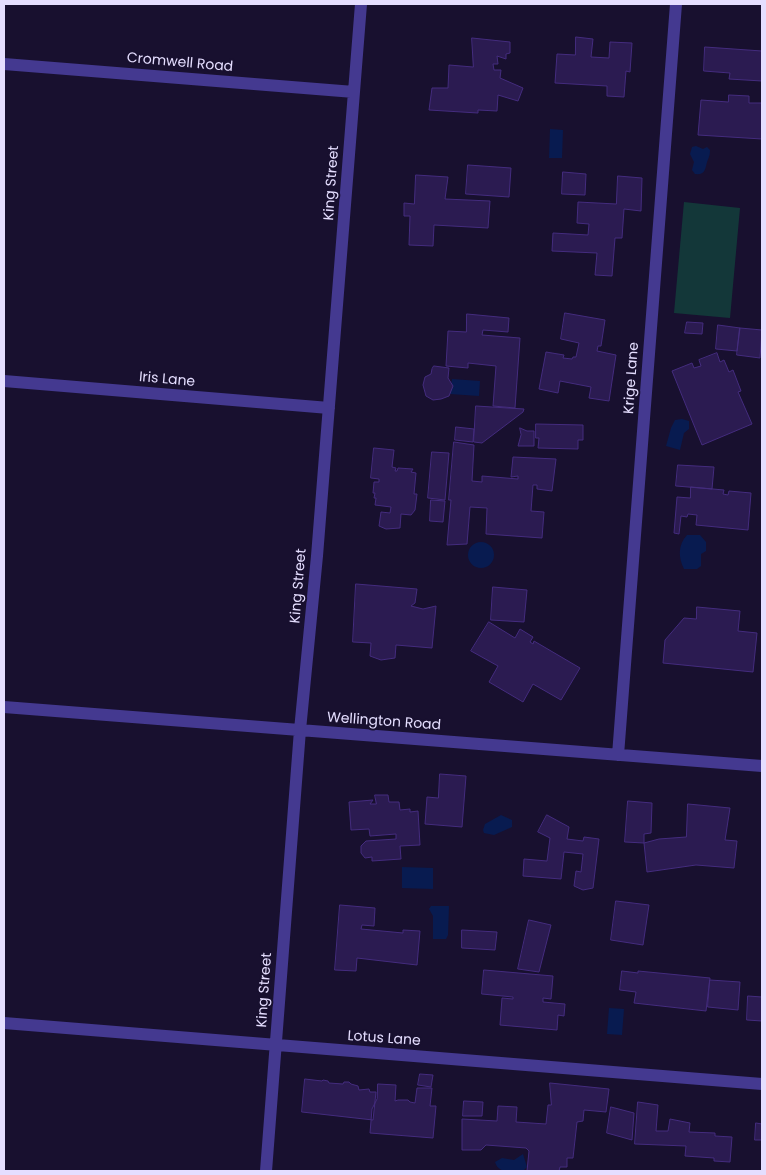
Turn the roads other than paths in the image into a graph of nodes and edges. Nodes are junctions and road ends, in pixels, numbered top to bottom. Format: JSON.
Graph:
{"nodes":[{"id":1,"x":361,"y":4,"type":"edge"},
{"id":2,"x":676,"y":4,"type":"edge"},
{"id":3,"x":4,"y":64,"type":"edge"},
{"id":4,"x":354,"y":92,"type":"junction"},
{"id":5,"x":4,"y":382,"type":"edge"},
{"id":6,"x":329,"y":408,"type":"junction"},
{"id":7,"x":4,"y":706,"type":"edge"},
{"id":8,"x":300,"y":730,"type":"junction"},
{"id":9,"x":618,"y":755,"type":"junction"},
{"id":10,"x":762,"y":766,"type":"edge"},
{"id":11,"x":4,"y":1023,"type":"edge"},
{"id":12,"x":276,"y":1046,"type":"junction"},
{"id":13,"x":762,"y":1084,"type":"edge"},
{"id":14,"x":266,"y":1171,"type":"edge"}],
"edges":[{"from":1,"to":4,"type":"street","name":"King Street"},
{"from":2,"to":9,"type":"street","name":"Krige Lane"},
{"from":3,"to":4,"type":"street","name":"Cromwell Road"},
{"from":4,"to":6,"type":"street","name":"King Street"},
{"from":5,"to":6,"type":"street","name":"Iris Lane"},
{"from":6,"to":8,"type":"street","name":"King Street"},
{"from":7,"to":8,"type":"street","name":"Wellington Road"},
{"from":8,"to":9,"type":"street","name":"Wellington Road"},
{"from":8,"to":12,"type":"street","name":"King Street"},
{"from":9,"to":10,"type":"street","name":"Wellington Road"},
{"from":11,"to":12,"type":"street","name":"Lotus Lane"},
{"from":12,"to":13,"type":"street","name":"Lotus Lane"},
{"from":12,"to":14,"type":"street","name":"King Street"}]}
